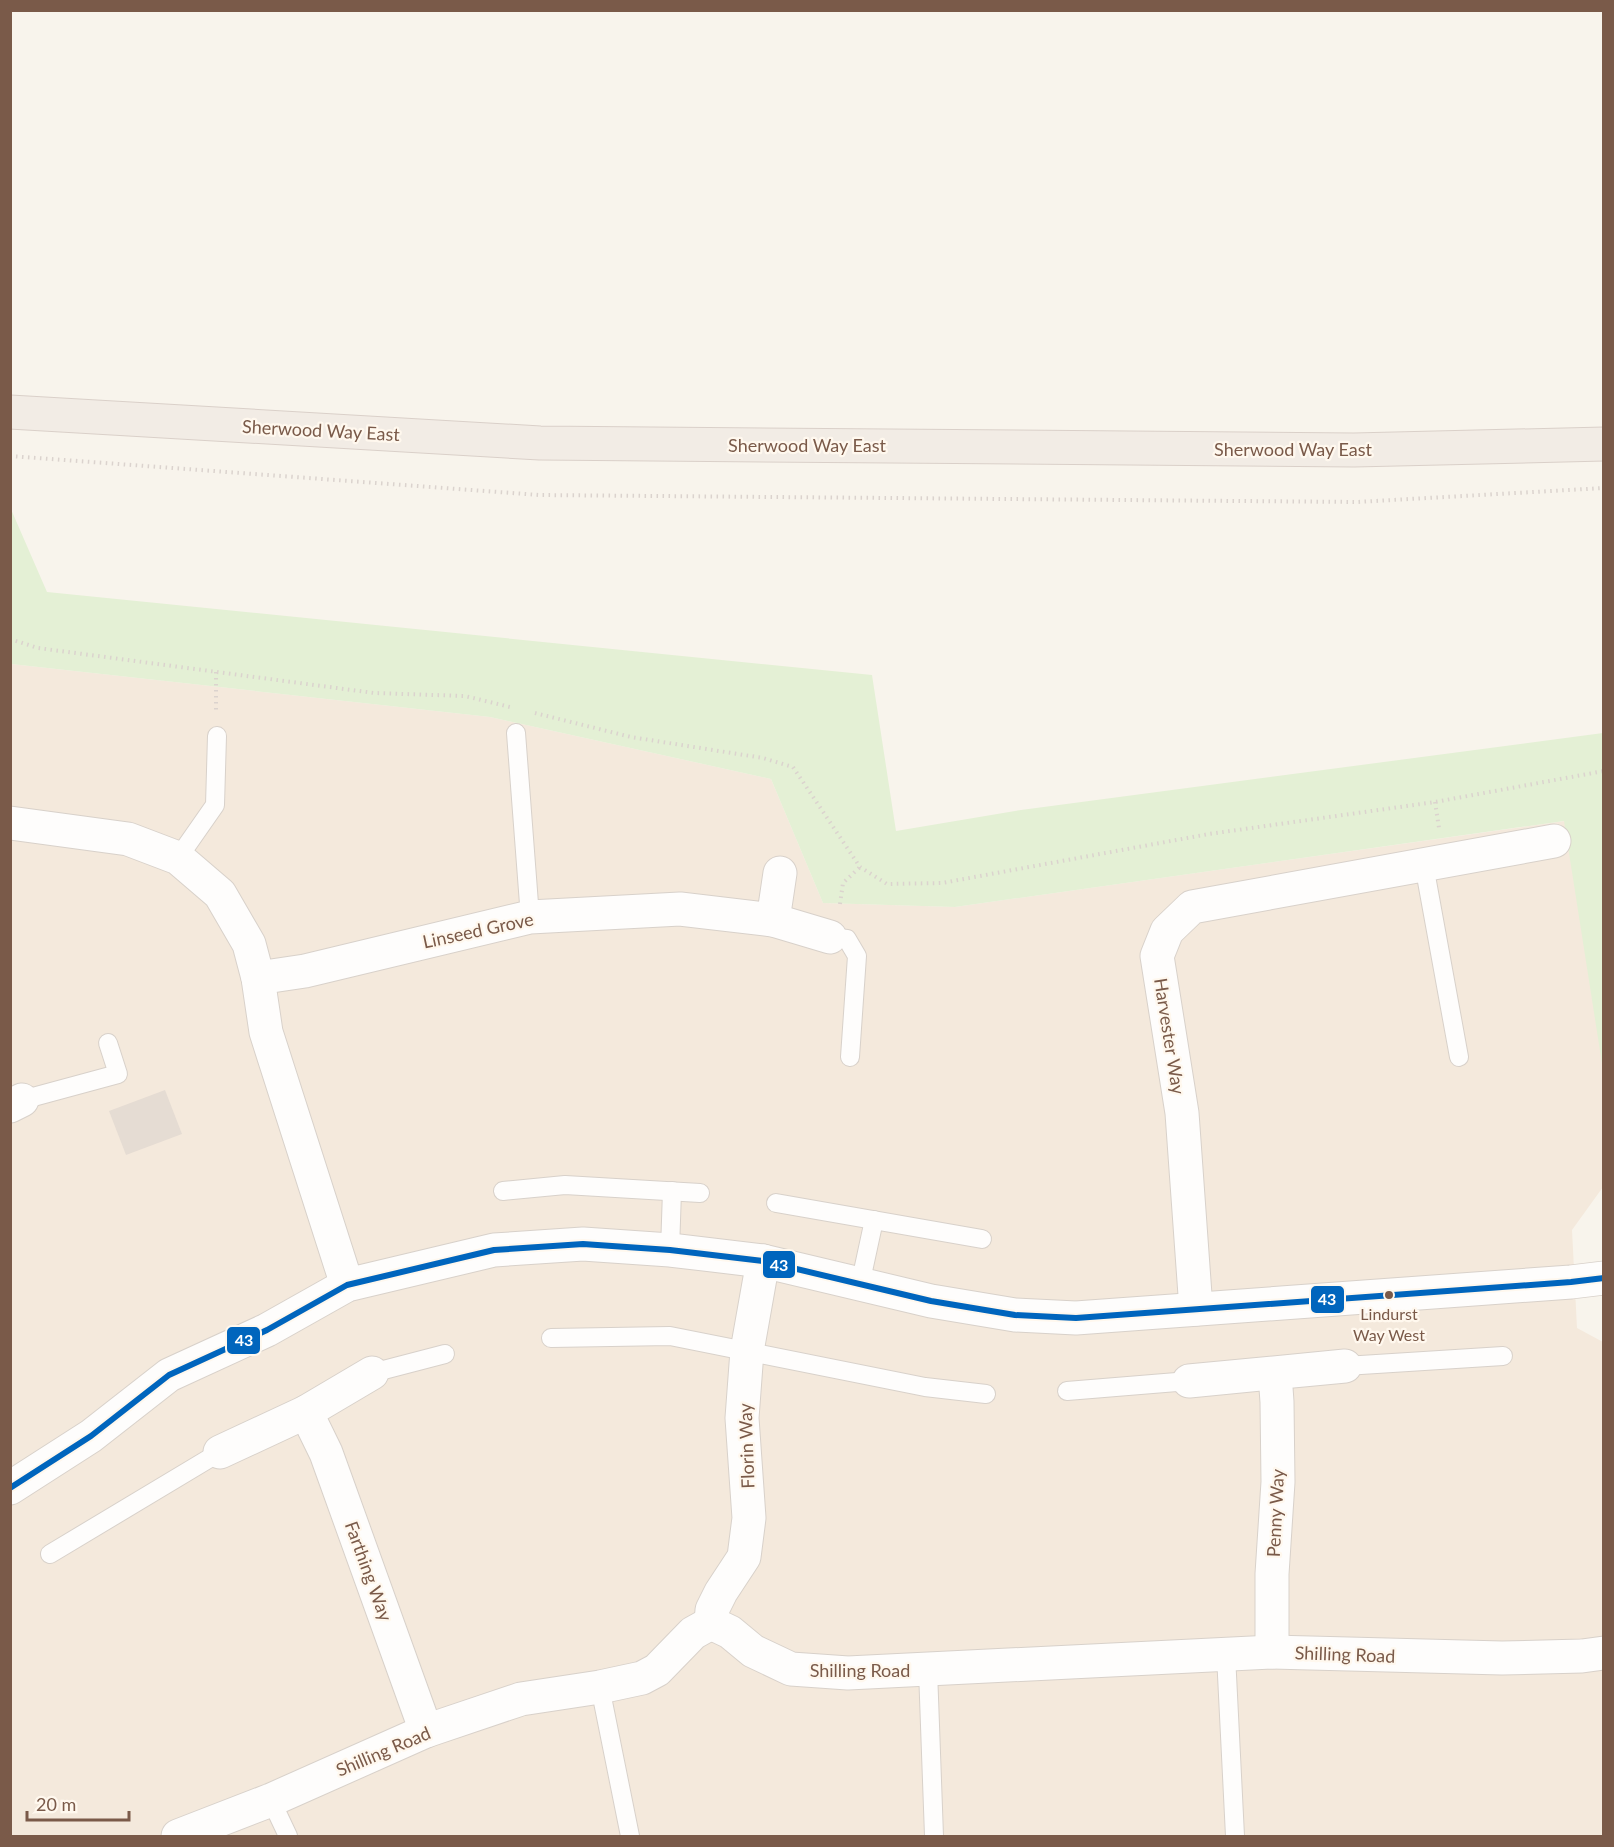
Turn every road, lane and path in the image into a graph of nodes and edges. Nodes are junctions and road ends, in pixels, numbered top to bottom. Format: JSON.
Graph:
{"nodes":[{"id":1,"x":10,"y":412,"type":"edge"},
{"id":2,"x":1604,"y":444,"type":"edge"},
{"id":3,"x":10,"y":456,"type":"edge"},
{"id":4,"x":1604,"y":488,"type":"edge"},
{"id":5,"x":10,"y":639,"type":"edge"},
{"id":6,"x":216,"y":672,"type":"junction"},
{"id":7,"x":510,"y":707,"type":"dead end"},
{"id":8,"x":533,"y":712,"type":"dead end"},
{"id":9,"x":516,"y":733,"type":"dead end"},
{"id":10,"x":217,"y":736,"type":"joint"},
{"id":11,"x":1604,"y":771,"type":"edge"},
{"id":12,"x":10,"y":823,"type":"edge"},
{"id":13,"x":1554,"y":841,"type":"dead end"},
{"id":14,"x":178,"y":858,"type":"junction"},
{"id":15,"x":1424,"y":865,"type":"junction"},
{"id":16,"x":860,"y":867,"type":"junction"},
{"id":17,"x":780,"y":873,"type":"dead end"},
{"id":18,"x":530,"y":917,"type":"junction"},
{"id":19,"x":773,"y":920,"type":"junction"},
{"id":20,"x":830,"y":937,"type":"junction"},
{"id":21,"x":258,"y":978,"type":"junction"},
{"id":22,"x":108,"y":1043,"type":"dead end"},
{"id":23,"x":850,"y":1057,"type":"dead end"},
{"id":24,"x":1459,"y":1057,"type":"dead end"},
{"id":25,"x":16,"y":1103,"type":"edge"},
{"id":26,"x":503,"y":1191,"type":"dead end"},
{"id":27,"x":672,"y":1191,"type":"junction"},
{"id":28,"x":700,"y":1193,"type":"dead end"},
{"id":29,"x":776,"y":1203,"type":"dead end"},
{"id":30,"x":874,"y":1220,"type":"junction"},
{"id":31,"x":982,"y":1239,"type":"dead end"},
{"id":32,"x":670,"y":1250,"type":"junction"},
{"id":33,"x":763,"y":1261,"type":"junction"},
{"id":34,"x":1604,"y":1278,"type":"edge"},
{"id":35,"x":347,"y":1285,"type":"junction"},
{"id":36,"x":860,"y":1285,"type":"junction"},
{"id":37,"x":1196,"y":1309,"type":"junction"},
{"id":38,"x":551,"y":1338,"type":"dead end"},
{"id":39,"x":747,"y":1351,"type":"junction"},
{"id":40,"x":445,"y":1354,"type":"dead end"},
{"id":41,"x":1503,"y":1356,"type":"dead end"},
{"id":42,"x":1345,"y":1366,"type":"joint"},
{"id":43,"x":372,"y":1373,"type":"joint"},
{"id":44,"x":1275,"y":1374,"type":"junction"},
{"id":45,"x":1189,"y":1381,"type":"joint"},
{"id":46,"x":1067,"y":1391,"type":"dead end"},
{"id":47,"x":986,"y":1394,"type":"dead end"},
{"id":48,"x":306,"y":1412,"type":"junction"},
{"id":49,"x":220,"y":1452,"type":"joint"},
{"id":50,"x":10,"y":1488,"type":"edge"},
{"id":51,"x":50,"y":1554,"type":"dead end"},
{"id":52,"x":711,"y":1623,"type":"junction"},
{"id":53,"x":1272,"y":1652,"type":"junction"},
{"id":54,"x":1604,"y":1653,"type":"edge"},
{"id":55,"x":1226,"y":1655,"type":"junction"},
{"id":56,"x":928,"y":1670,"type":"junction"},
{"id":57,"x":600,"y":1687,"type":"junction"},
{"id":58,"x":426,"y":1731,"type":"junction"},
{"id":59,"x":271,"y":1800,"type":"junction"},
{"id":60,"x":178,"y":1836,"type":"edge"},
{"id":61,"x":288,"y":1836,"type":"edge"},
{"id":62,"x":630,"y":1836,"type":"edge"},
{"id":63,"x":934,"y":1836,"type":"edge"},
{"id":64,"x":1235,"y":1836,"type":"edge"}],
"edges":[{"from":1,"to":2,"type":"highway","name":"Sherwood Way East"},
{"from":3,"to":4,"type":"path"},
{"from":5,"to":6,"type":"path"},
{"from":6,"to":7,"type":"path"},
{"from":6,"to":10,"type":"path"},
{"from":8,"to":16,"type":"path"},
{"from":9,"to":18,"type":"lane"},
{"from":10,"to":14,"type":"lane"},
{"from":11,"to":16,"type":"path"},
{"from":12,"to":14,"type":"street"},
{"from":13,"to":15,"type":"street","name":"Harvester Way"},
{"from":14,"to":21,"type":"street"},
{"from":15,"to":24,"type":"lane"},
{"from":15,"to":37,"type":"street","name":"Harvester Way"},
{"from":16,"to":20,"type":"path"},
{"from":17,"to":19,"type":"street"},
{"from":18,"to":19,"type":"street","name":"Linseed Grove"},
{"from":18,"to":21,"type":"street","name":"Linseed Grove"},
{"from":19,"to":20,"type":"street","name":"Linseed Grove"},
{"from":20,"to":23,"type":"lane"},
{"from":21,"to":35,"type":"street"},
{"from":22,"to":25,"type":"lane"},
{"from":26,"to":27,"type":"lane"},
{"from":27,"to":28,"type":"lane"},
{"from":27,"to":32,"type":"lane"},
{"from":29,"to":30,"type":"lane"},
{"from":30,"to":31,"type":"lane"},
{"from":30,"to":36,"type":"lane"},
{"from":32,"to":33,"type":"street"},
{"from":32,"to":35,"type":"street"},
{"from":33,"to":36,"type":"street"},
{"from":33,"to":39,"type":"street","name":"Florin Way"},
{"from":34,"to":37,"type":"street"},
{"from":35,"to":50,"type":"street"},
{"from":36,"to":37,"type":"street"},
{"from":38,"to":39,"type":"lane"},
{"from":39,"to":47,"type":"lane"},
{"from":39,"to":52,"type":"street","name":"Florin Way"},
{"from":40,"to":43,"type":"lane"},
{"from":41,"to":42,"type":"lane"},
{"from":42,"to":44,"type":"street"},
{"from":43,"to":48,"type":"street"},
{"from":44,"to":45,"type":"street"},
{"from":44,"to":53,"type":"street","name":"Penny Way"},
{"from":45,"to":46,"type":"lane"},
{"from":48,"to":49,"type":"street"},
{"from":48,"to":58,"type":"street","name":"Farthing Way"},
{"from":49,"to":51,"type":"lane"},
{"from":52,"to":56,"type":"street","name":"Shilling Road"},
{"from":52,"to":57,"type":"street","name":"Shilling Road"},
{"from":53,"to":54,"type":"street","name":"Shilling Road"},
{"from":53,"to":55,"type":"street","name":"Shilling Road"},
{"from":55,"to":56,"type":"street","name":"Shilling Road"},
{"from":55,"to":64,"type":"lane"},
{"from":56,"to":63,"type":"lane"},
{"from":57,"to":58,"type":"street","name":"Shilling Road"},
{"from":57,"to":62,"type":"lane"},
{"from":58,"to":59,"type":"street","name":"Shilling Road"},
{"from":59,"to":60,"type":"street","name":"Shilling Road"},
{"from":59,"to":61,"type":"lane"}]}
